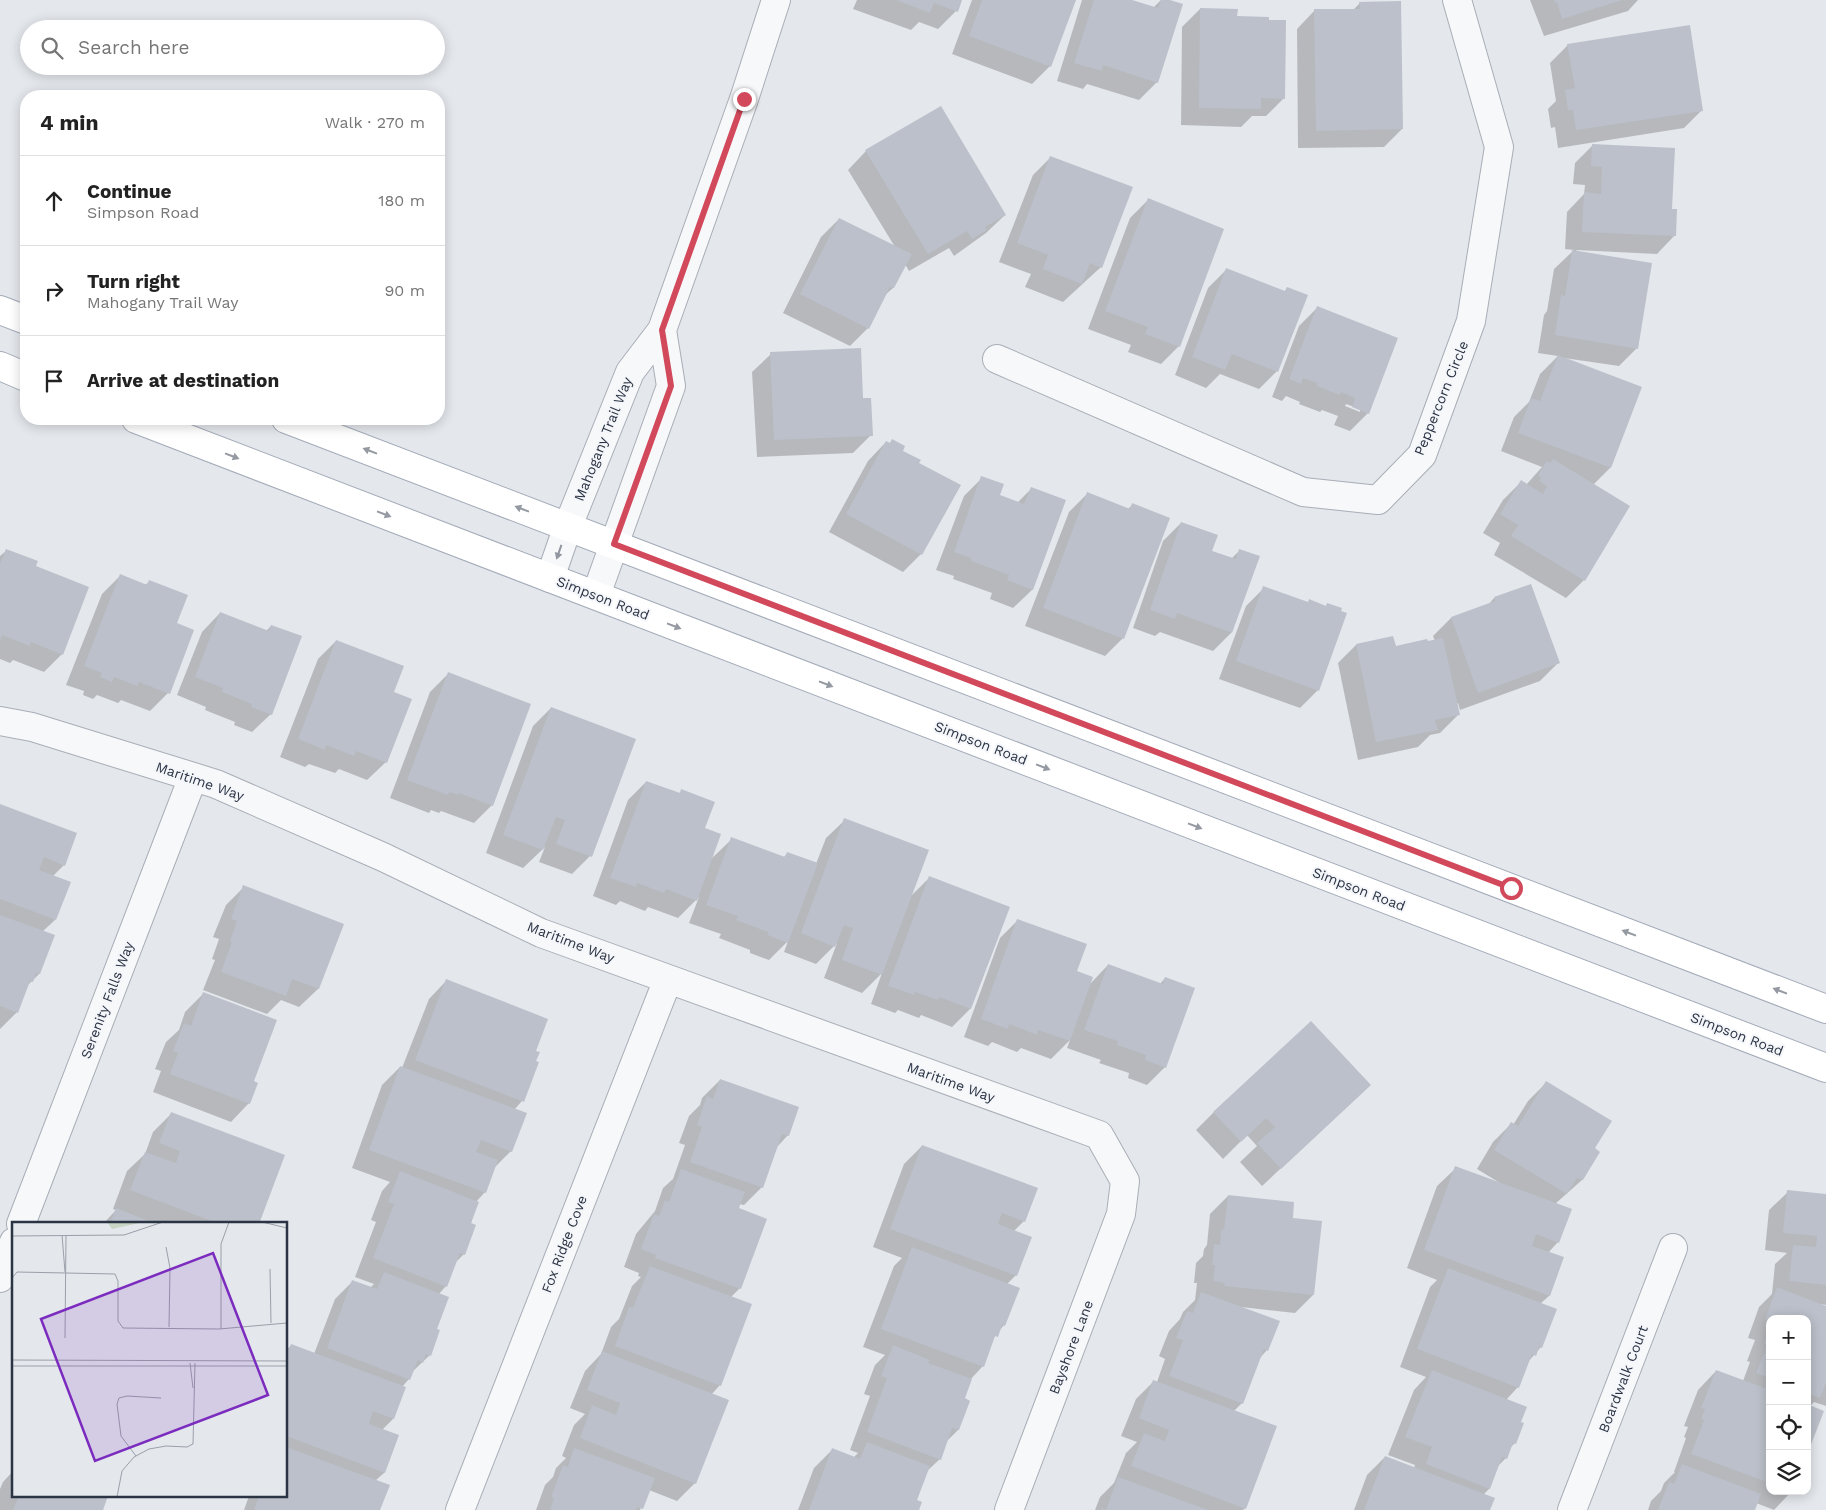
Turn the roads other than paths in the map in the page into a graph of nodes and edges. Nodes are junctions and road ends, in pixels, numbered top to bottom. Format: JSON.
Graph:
{"nodes":[{"id":1,"x":776,"y":0,"type":"edge"},
{"id":2,"x":1457,"y":0,"type":"edge"},
{"id":3,"x":0,"y":310,"type":"edge"},
{"id":4,"x":20,"y":318,"type":"edge"},
{"id":5,"x":662,"y":330,"type":"junction"},
{"id":6,"x":997,"y":359,"type":"dead end"},
{"id":7,"x":0,"y":366,"type":"edge"},
{"id":8,"x":20,"y":374,"type":"edge"},
{"id":9,"x":152,"y":425,"type":"edge"},
{"id":10,"x":302,"y":425,"type":"edge"},
{"id":11,"x":568,"y":526,"type":"junction"},
{"id":12,"x":614,"y":544,"type":"junction"},
{"id":13,"x":550,"y":578,"type":"junction"},
{"id":14,"x":596,"y":596,"type":"junction"},
{"id":15,"x":0,"y":721,"type":"edge"},
{"id":16,"x":193,"y":777,"type":"junction"},
{"id":17,"x":668,"y":979,"type":"junction"},
{"id":18,"x":1826,"y":1009,"type":"edge"},
{"id":19,"x":1826,"y":1068,"type":"edge"},
{"id":20,"x":1125,"y":1181,"type":"joint"},
{"id":21,"x":22,"y":1222,"type":"edge"},
{"id":22,"x":12,"y":1247,"type":"edge"},
{"id":23,"x":1673,"y":1248,"type":"dead end"},
{"id":24,"x":0,"y":1278,"type":"edge"},
{"id":25,"x":460,"y":1510,"type":"edge"},
{"id":26,"x":1010,"y":1510,"type":"edge"},
{"id":27,"x":1572,"y":1510,"type":"edge"}],
"edges":[{"from":1,"to":5,"type":"street","name":"Mahogany Trail Way"},
{"from":2,"to":6,"type":"street","name":"Peppercorn Circle"},
{"from":3,"to":4,"type":"main road"},
{"from":5,"to":11,"type":"street","name":"Mahogany Trail Way"},
{"from":5,"to":12,"type":"street","name":"Mahogany Trail Way"},
{"from":7,"to":8,"type":"main road"},
{"from":9,"to":13,"type":"main road","name":"Simpson Road","one_way":true},
{"from":11,"to":10,"type":"main road","one_way":true},
{"from":11,"to":12,"type":"main road"},
{"from":11,"to":13,"type":"street","name":"Mahogany Trail Way","one_way":true},
{"from":12,"to":14,"type":"street","name":"Mahogany Trail Way"},
{"from":18,"to":12,"type":"main road","one_way":true},
{"from":13,"to":14,"type":"main road","name":"Simpson Road"},
{"from":14,"to":19,"type":"main road","name":"Simpson Road","one_way":true},
{"from":15,"to":16,"type":"street","name":"Maritime Way"},
{"from":16,"to":17,"type":"street","name":"Maritime Way"},
{"from":16,"to":21,"type":"street","name":"Serenity Falls Way"},
{"from":17,"to":20,"type":"street","name":"Maritime Way"},
{"from":17,"to":25,"type":"street","name":"Fox Ridge Cove"},
{"from":20,"to":26,"type":"street","name":"Bayshore Lane"},
{"from":22,"to":24,"type":"street"},
{"from":23,"to":27,"type":"street","name":"Boardwalk Court"}]}
